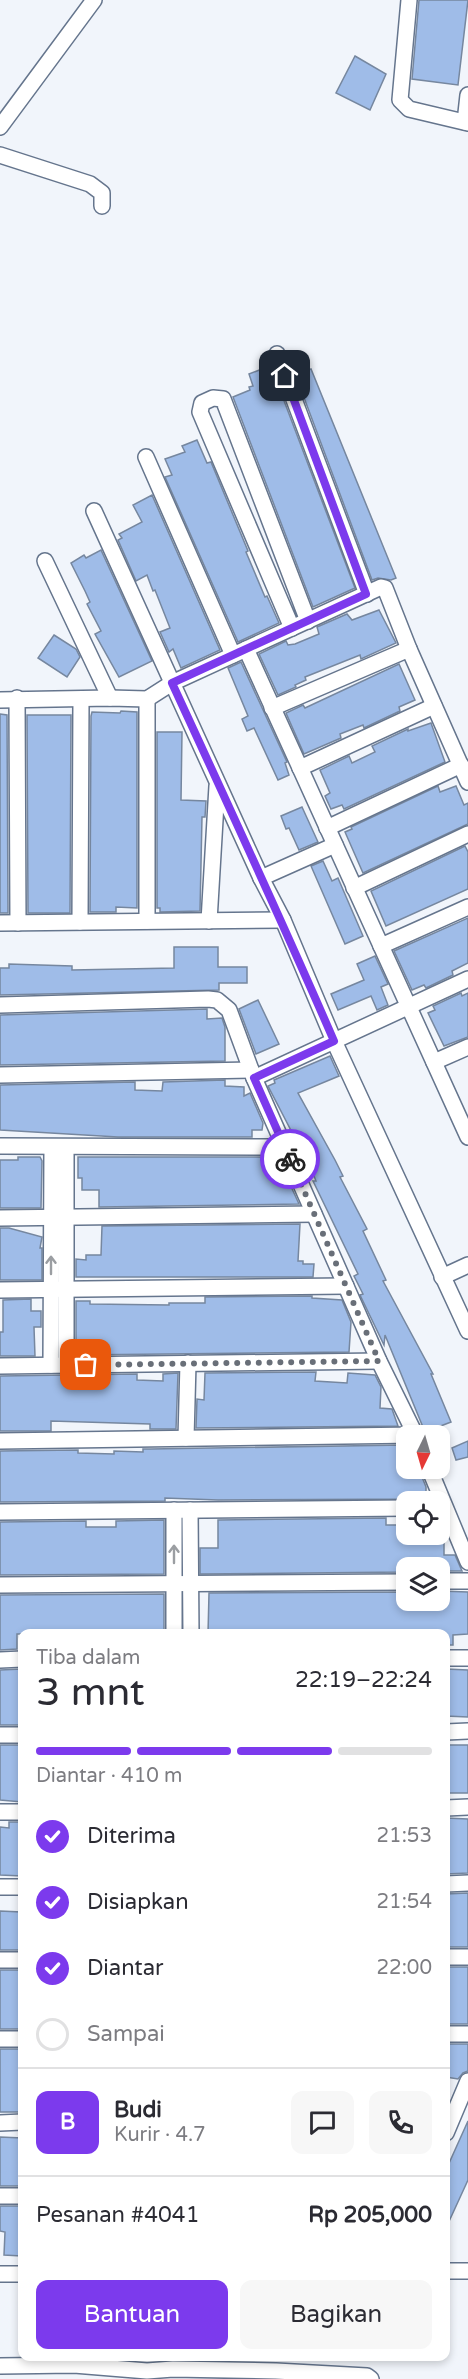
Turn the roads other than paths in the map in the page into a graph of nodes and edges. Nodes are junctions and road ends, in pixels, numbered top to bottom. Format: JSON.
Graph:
{"nodes":[{"id":1,"x":94,"y":0,"type":"edge"},
{"id":2,"x":409,"y":0,"type":"edge"},
{"id":3,"x":468,"y":95,"type":"edge"},
{"id":4,"x":467,"y":123,"type":"edge"},
{"id":5,"x":0,"y":127,"type":"edge"},
{"id":6,"x":0,"y":155,"type":"edge"},
{"id":7,"x":102,"y":206,"type":"dead end"},
{"id":8,"x":277,"y":354,"type":"dead end"},
{"id":9,"x":146,"y":457,"type":"dead end"},
{"id":10,"x":94,"y":512,"type":"dead end"},
{"id":11,"x":45,"y":561,"type":"dead end"},
{"id":12,"x":366,"y":594,"type":"junction"},
{"id":13,"x":308,"y":621,"type":"junction"},
{"id":14,"x":292,"y":628,"type":"junction"},
{"id":15,"x":409,"y":649,"type":"junction"},
{"id":16,"x":239,"y":652,"type":"junction"},
{"id":17,"x":172,"y":683,"type":"junction"},
{"id":18,"x":18,"y":698,"type":"junction"},
{"id":19,"x":110,"y":698,"type":"junction"},
{"id":20,"x":147,"y":699,"type":"junction"},
{"id":21,"x":0,"y":700,"type":"edge"},
{"id":22,"x":81,"y":700,"type":"junction"},
{"id":23,"x":434,"y":706,"type":"junction"},
{"id":24,"x":273,"y":708,"type":"junction"},
{"id":25,"x":461,"y":765,"type":"junction"},
{"id":26,"x":300,"y":768,"type":"junction"},
{"id":27,"x":217,"y":782,"type":"junction"},
{"id":28,"x":468,"y":782,"type":"edge"},
{"id":29,"x":327,"y":828,"type":"junction"},
{"id":30,"x":468,"y":834,"type":"edge"},
{"id":31,"x":335,"y":845,"type":"junction"},
{"id":32,"x":261,"y":878,"type":"junction"},
{"id":33,"x":354,"y":888,"type":"junction"},
{"id":34,"x":468,"y":907,"type":"edge"},
{"id":35,"x":283,"y":920,"type":"junction"},
{"id":36,"x":147,"y":921,"type":"junction"},
{"id":37,"x":209,"y":921,"type":"junction"},
{"id":38,"x":80,"y":922,"type":"junction"},
{"id":39,"x":0,"y":923,"type":"edge"},
{"id":40,"x":18,"y":923,"type":"junction"},
{"id":41,"x":381,"y":946,"type":"junction"},
{"id":42,"x":468,"y":979,"type":"edge"},
{"id":43,"x":0,"y":1005,"type":"edge"},
{"id":44,"x":409,"y":1006,"type":"junction"},
{"id":45,"x":334,"y":1041,"type":"junction"},
{"id":46,"x":468,"y":1047,"type":"edge"},
{"id":47,"x":434,"y":1062,"type":"junction"},
{"id":48,"x":252,"y":1074,"type":"junction"},
{"id":49,"x":0,"y":1075,"type":"edge"},
{"id":50,"x":464,"y":1117,"type":"edge"},
{"id":51,"x":468,"y":1137,"type":"edge"},
{"id":52,"x":0,"y":1146,"type":"edge"},
{"id":53,"x":59,"y":1147,"type":"junction"},
{"id":54,"x":285,"y":1147,"type":"junction"},
{"id":55,"x":314,"y":1214,"type":"junction"},
{"id":56,"x":59,"y":1217,"type":"junction"},
{"id":57,"x":0,"y":1218,"type":"edge"},
{"id":58,"x":468,"y":1264,"type":"edge"},
{"id":59,"x":442,"y":1277,"type":"junction"},
{"id":60,"x":346,"y":1286,"type":"junction"},
{"id":61,"x":0,"y":1290,"type":"edge"},
{"id":62,"x":59,"y":1290,"type":"junction"},
{"id":63,"x":468,"y":1331,"type":"edge"},
{"id":64,"x":379,"y":1361,"type":"junction"},
{"id":65,"x":188,"y":1363,"type":"junction"},
{"id":66,"x":58,"y":1365,"type":"junction"},
{"id":67,"x":0,"y":1366,"type":"edge"},
{"id":68,"x":411,"y":1425,"type":"edge"},
{"id":69,"x":396,"y":1435,"type":"edge"},
{"id":70,"x":186,"y":1438,"type":"junction"},
{"id":71,"x":0,"y":1441,"type":"edge"},
{"id":72,"x":396,"y":1508,"type":"edge"},
{"id":73,"x":174,"y":1510,"type":"junction"},
{"id":74,"x":190,"y":1510,"type":"junction"},
{"id":75,"x":0,"y":1512,"type":"edge"},
{"id":76,"x":450,"y":1525,"type":"edge"},
{"id":77,"x":468,"y":1562,"type":"edge"},
{"id":78,"x":450,"y":1581,"type":"edge"},
{"id":79,"x":468,"y":1581,"type":"edge"},
{"id":80,"x":396,"y":1582,"type":"edge"},
{"id":81,"x":174,"y":1584,"type":"junction"},
{"id":82,"x":190,"y":1584,"type":"junction"},
{"id":83,"x":0,"y":1585,"type":"edge"},
{"id":84,"x":174,"y":1629,"type":"edge"},
{"id":85,"x":191,"y":1629,"type":"edge"},
{"id":86,"x":450,"y":1658,"type":"edge"},
{"id":87,"x":468,"y":1658,"type":"edge"},
{"id":88,"x":18,"y":1659,"type":"edge"},
{"id":89,"x":0,"y":1660,"type":"edge"},
{"id":90,"x":468,"y":1731,"type":"edge"},
{"id":91,"x":450,"y":1732,"type":"edge"},
{"id":92,"x":0,"y":1735,"type":"edge"},
{"id":93,"x":18,"y":1735,"type":"edge"},
{"id":94,"x":468,"y":1807,"type":"edge"},
{"id":95,"x":450,"y":1808,"type":"edge"},
{"id":96,"x":0,"y":1812,"type":"edge"},
{"id":97,"x":18,"y":1812,"type":"edge"},
{"id":98,"x":468,"y":1883,"type":"edge"},
{"id":99,"x":450,"y":1884,"type":"edge"},
{"id":100,"x":0,"y":1887,"type":"edge"},
{"id":101,"x":18,"y":1887,"type":"edge"},
{"id":102,"x":450,"y":1957,"type":"edge"},
{"id":103,"x":468,"y":1957,"type":"edge"},
{"id":104,"x":0,"y":1960,"type":"edge"},
{"id":105,"x":18,"y":1960,"type":"edge"},
{"id":106,"x":450,"y":2034,"type":"edge"},
{"id":107,"x":468,"y":2034,"type":"edge"},
{"id":108,"x":0,"y":2039,"type":"edge"},
{"id":109,"x":18,"y":2039,"type":"edge"},
{"id":110,"x":468,"y":2081,"type":"edge"},
{"id":111,"x":450,"y":2119,"type":"edge"},
{"id":112,"x":0,"y":2122,"type":"edge"},
{"id":113,"x":18,"y":2122,"type":"edge"},
{"id":114,"x":0,"y":2196,"type":"edge"},
{"id":115,"x":18,"y":2196,"type":"edge"},
{"id":116,"x":450,"y":2271,"type":"edge"},
{"id":117,"x":468,"y":2271,"type":"edge"},
{"id":118,"x":0,"y":2274,"type":"edge"},
{"id":119,"x":18,"y":2274,"type":"edge"},
{"id":120,"x":74,"y":2361,"type":"edge"},
{"id":121,"x":276,"y":2364,"type":"edge"},
{"id":122,"x":0,"y":2366,"type":"edge"},
{"id":123,"x":173,"y":2374,"type":"edge"},
{"id":124,"x":147,"y":2375,"type":"edge"},
{"id":125,"x":371,"y":2379,"type":"edge"}],
"edges":[{"from":1,"to":5,"type":"street"},
{"from":2,"to":4,"type":"street"},
{"from":3,"to":4,"type":"street"},
{"from":6,"to":7,"type":"street"},
{"from":8,"to":12,"type":"street"},
{"from":9,"to":16,"type":"street"},
{"from":10,"to":17,"type":"street"},
{"from":11,"to":19,"type":"street"},
{"from":12,"to":13,"type":"street"},
{"from":12,"to":15,"type":"street"},
{"from":13,"to":14,"type":"street"},
{"from":13,"to":14,"type":"street"},
{"from":14,"to":16,"type":"street"},
{"from":15,"to":23,"type":"street"},
{"from":15,"to":24,"type":"street"},
{"from":16,"to":17,"type":"street"},
{"from":16,"to":24,"type":"street"},
{"from":17,"to":20,"type":"street"},
{"from":17,"to":27,"type":"street"},
{"from":18,"to":21,"type":"street"},
{"from":18,"to":22,"type":"street"},
{"from":18,"to":40,"type":"street"},
{"from":19,"to":20,"type":"street"},
{"from":19,"to":22,"type":"street"},
{"from":20,"to":36,"type":"street"},
{"from":22,"to":38,"type":"street"},
{"from":23,"to":25,"type":"street"},
{"from":23,"to":26,"type":"street"},
{"from":24,"to":26,"type":"street"},
{"from":25,"to":28,"type":"street"},
{"from":25,"to":29,"type":"street"},
{"from":26,"to":29,"type":"street"},
{"from":27,"to":32,"type":"street"},
{"from":27,"to":37,"type":"street"},
{"from":29,"to":31,"type":"street"},
{"from":30,"to":33,"type":"street"},
{"from":31,"to":32,"type":"street"},
{"from":31,"to":33,"type":"street"},
{"from":32,"to":35,"type":"street"},
{"from":33,"to":41,"type":"street"},
{"from":34,"to":41,"type":"street"},
{"from":35,"to":37,"type":"street"},
{"from":35,"to":45,"type":"street"},
{"from":36,"to":37,"type":"street"},
{"from":36,"to":38,"type":"street"},
{"from":38,"to":40,"type":"street"},
{"from":39,"to":40,"type":"street"},
{"from":41,"to":44,"type":"street"},
{"from":42,"to":44,"type":"street"},
{"from":43,"to":48,"type":"street"},
{"from":44,"to":45,"type":"street"},
{"from":44,"to":47,"type":"street"},
{"from":45,"to":48,"type":"street"},
{"from":45,"to":59,"type":"street"},
{"from":46,"to":47,"type":"street"},
{"from":47,"to":50,"type":"street"},
{"from":48,"to":49,"type":"street"},
{"from":48,"to":54,"type":"street"},
{"from":50,"to":51,"type":"street"},
{"from":52,"to":53,"type":"street"},
{"from":53,"to":54,"type":"street"},
{"from":53,"to":56,"type":"street"},
{"from":54,"to":55,"type":"street"},
{"from":55,"to":56,"type":"street"},
{"from":55,"to":60,"type":"street"},
{"from":56,"to":57,"type":"street"},
{"from":56,"to":62,"type":"street"},
{"from":58,"to":59,"type":"street"},
{"from":59,"to":63,"type":"street"},
{"from":60,"to":62,"type":"street"},
{"from":60,"to":64,"type":"street"},
{"from":61,"to":62,"type":"street"},
{"from":62,"to":66,"type":"street"},
{"from":64,"to":65,"type":"street"},
{"from":64,"to":68,"type":"street"},
{"from":65,"to":66,"type":"street"},
{"from":65,"to":70,"type":"street"},
{"from":66,"to":67,"type":"street"},
{"from":69,"to":70,"type":"street"},
{"from":70,"to":71,"type":"street"},
{"from":72,"to":74,"type":"street"},
{"from":73,"to":74,"type":"street"},
{"from":73,"to":75,"type":"street"},
{"from":81,"to":73,"type":"street","one_way":true},
{"from":74,"to":82,"type":"street"},
{"from":76,"to":77,"type":"street"},
{"from":78,"to":79,"type":"street"},
{"from":80,"to":82,"type":"street"},
{"from":81,"to":82,"type":"street"},
{"from":81,"to":83,"type":"street"},
{"from":81,"to":84,"type":"street"},
{"from":82,"to":85,"type":"street"},
{"from":86,"to":87,"type":"street"},
{"from":88,"to":89,"type":"street"},
{"from":90,"to":91,"type":"street"},
{"from":92,"to":93,"type":"street"},
{"from":94,"to":95,"type":"street"},
{"from":96,"to":97,"type":"street"},
{"from":98,"to":99,"type":"street"},
{"from":100,"to":101,"type":"street"},
{"from":102,"to":103,"type":"street"},
{"from":104,"to":105,"type":"street"},
{"from":106,"to":107,"type":"street"},
{"from":108,"to":109,"type":"street"},
{"from":110,"to":111,"type":"street"},
{"from":112,"to":113,"type":"street"},
{"from":114,"to":115,"type":"street"},
{"from":116,"to":117,"type":"street"},
{"from":118,"to":119,"type":"street"},
{"from":120,"to":122,"type":"street"},
{"from":120,"to":124,"type":"street"},
{"from":121,"to":123,"type":"street"},
{"from":121,"to":125,"type":"street"},
{"from":123,"to":124,"type":"street"}]}
